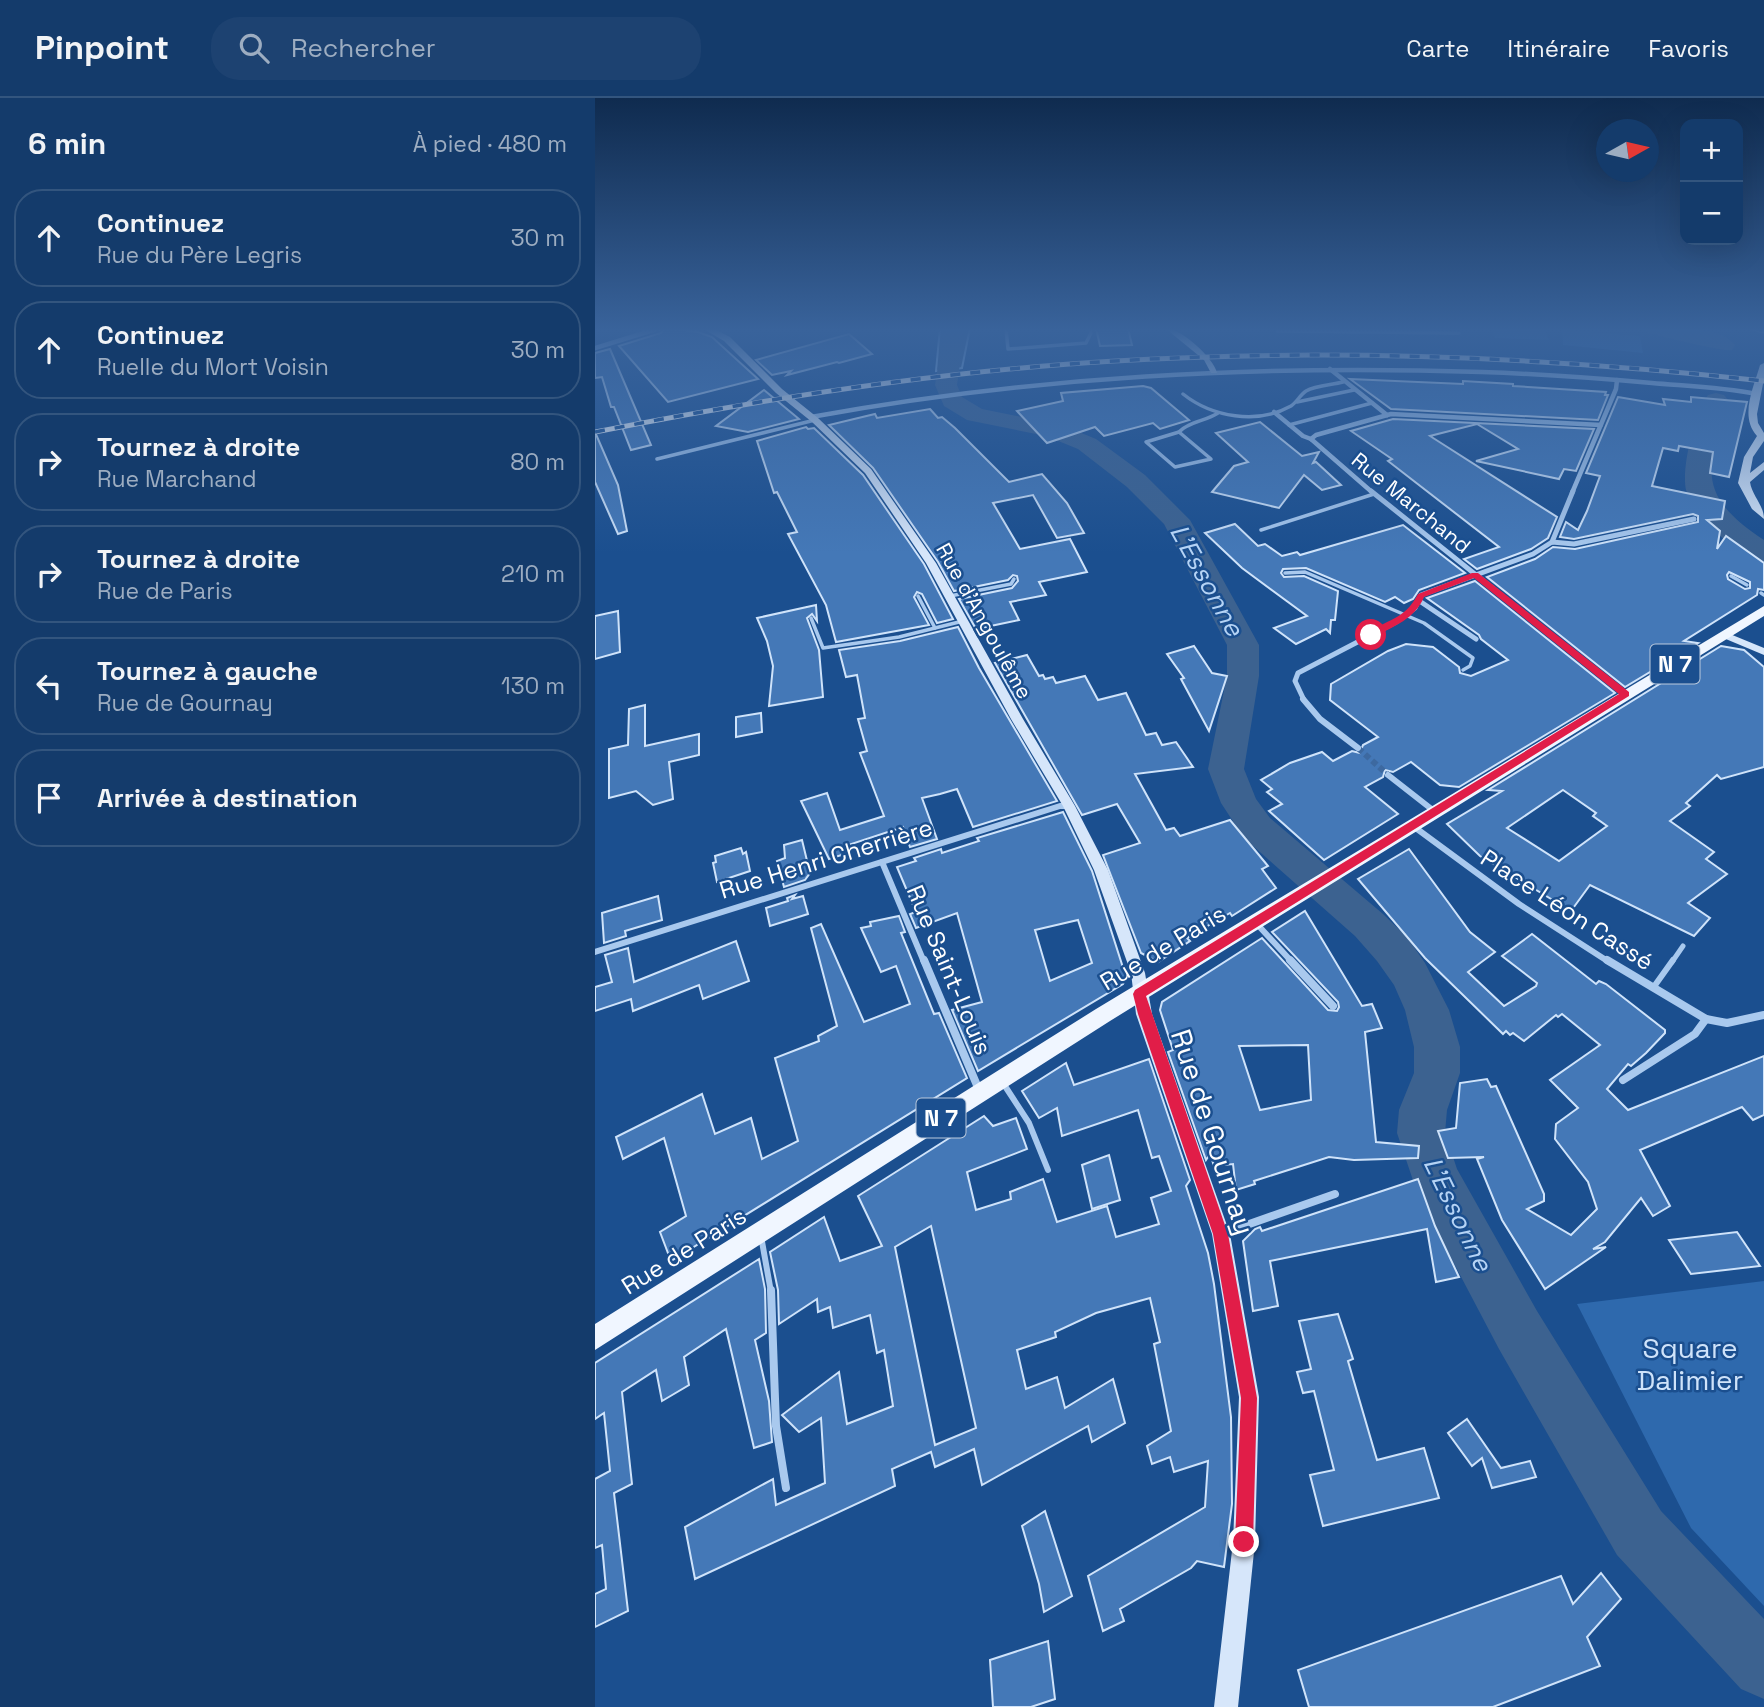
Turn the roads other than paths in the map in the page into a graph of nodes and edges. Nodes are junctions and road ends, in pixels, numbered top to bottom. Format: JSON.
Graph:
{"nodes":[{"id":1,"x":794,"y":403,"type":"edge"},
{"id":2,"x":886,"y":403,"type":"edge"},
{"id":3,"x":1195,"y":403,"type":"edge"},
{"id":4,"x":1295,"y":403,"type":"edge"},
{"id":5,"x":1372,"y":403,"type":"joint"},
{"id":6,"x":1609,"y":403,"type":"edge"},
{"id":7,"x":1754,"y":403,"type":"edge"},
{"id":8,"x":1274,"y":412,"type":"junction"},
{"id":9,"x":1218,"y":413,"type":"junction"},
{"id":10,"x":1387,"y":415,"type":"junction"},
{"id":11,"x":813,"y":418,"type":"junction"},
{"id":12,"x":1289,"y":425,"type":"junction"},
{"id":13,"x":1601,"y":425,"type":"junction"},
{"id":14,"x":1179,"y":432,"type":"junction"},
{"id":15,"x":1763,"y":437,"type":"edge"},
{"id":16,"x":1311,"y":439,"type":"junction"},
{"id":17,"x":657,"y":459,"type":"dead end"},
{"id":18,"x":1764,"y":465,"type":"edge"},
{"id":19,"x":1744,"y":483,"type":"junction"},
{"id":20,"x":1374,"y":494,"type":"junction"},
{"id":21,"x":1764,"y":516,"type":"edge"},
{"id":22,"x":1694,"y":519,"type":"dead end"},
{"id":23,"x":1261,"y":530,"type":"dead end"},
{"id":24,"x":1552,"y":542,"type":"junction"},
{"id":25,"x":1285,"y":573,"type":"dead end"},
{"id":26,"x":1475,"y":575,"type":"junction"},
{"id":27,"x":1731,"y":576,"type":"dead end"},
{"id":28,"x":1014,"y":579,"type":"dead end"},
{"id":29,"x":1747,"y":586,"type":"dead end"},
{"id":30,"x":918,"y":596,"type":"dead end"},
{"id":31,"x":950,"y":596,"type":"junction"},
{"id":32,"x":1418,"y":600,"type":"junction"},
{"id":33,"x":1764,"y":610,"type":"edge"},
{"id":34,"x":1407,"y":615,"type":"junction"},
{"id":35,"x":811,"y":618,"type":"dead end"},
{"id":36,"x":963,"y":621,"type":"junction"},
{"id":37,"x":935,"y":628,"type":"junction"},
{"id":38,"x":1725,"y":635,"type":"junction"},
{"id":39,"x":1476,"y":639,"type":"dead end"},
{"id":40,"x":1764,"y":651,"type":"edge"},
{"id":41,"x":1463,"y":670,"type":"dead end"},
{"id":42,"x":1625,"y":694,"type":"junction"},
{"id":43,"x":1358,"y":748,"type":"tunnel mouth"},
{"id":44,"x":1388,"y":775,"type":"tunnel mouth"},
{"id":45,"x":1069,"y":806,"type":"junction"},
{"id":46,"x":1434,"y":811,"type":"junction"},
{"id":47,"x":1412,"y":825,"type":"junction"},
{"id":48,"x":881,"y":862,"type":"junction"},
{"id":49,"x":1256,"y":922,"type":"junction"},
{"id":50,"x":1683,"y":946,"type":"dead end"},
{"id":51,"x":595,"y":952,"type":"edge"},
{"id":52,"x":1653,"y":988,"type":"junction"},
{"id":53,"x":1140,"y":994,"type":"junction"},
{"id":54,"x":1333,"y":1006,"type":"dead end"},
{"id":55,"x":1764,"y":1015,"type":"edge"},
{"id":56,"x":1706,"y":1019,"type":"junction"},
{"id":57,"x":1002,"y":1080,"type":"junction"},
{"id":58,"x":1623,"y":1080,"type":"dead end"},
{"id":59,"x":980,"y":1094,"type":"junction"},
{"id":60,"x":1048,"y":1170,"type":"dead end"},
{"id":61,"x":1335,"y":1194,"type":"dead end"},
{"id":62,"x":760,"y":1233,"type":"junction"},
{"id":63,"x":1220,"y":1234,"type":"junction"},
{"id":64,"x":595,"y":1338,"type":"edge"},
{"id":65,"x":786,"y":1488,"type":"dead end"},
{"id":66,"x":1226,"y":1707,"type":"edge"}],
"edges":[{"from":1,"to":11,"type":"street","name":"Rue d'Angoulême"},
{"from":2,"to":11,"type":"street"},
{"from":3,"to":9,"type":"lane"},
{"from":4,"to":8,"type":"lane"},
{"from":5,"to":10,"type":"street"},
{"from":5,"to":12,"type":"lane"},
{"from":6,"to":13,"type":"street"},
{"from":7,"to":15,"type":"street"},
{"from":8,"to":9,"type":"lane"},
{"from":8,"to":12,"type":"street","name":"Rue Marchand"},
{"from":9,"to":14,"type":"lane"},
{"from":10,"to":13,"type":"street"},
{"from":10,"to":16,"type":"street"},
{"from":11,"to":17,"type":"lane"},
{"from":11,"to":31,"type":"street","name":"Rue d'Angoulême"},
{"from":12,"to":16,"type":"street","name":"Rue Marchand"},
{"from":13,"to":24,"type":"street"},
{"from":14,"to":14,"type":"lane"},
{"from":15,"to":19,"type":"street"},
{"from":16,"to":20,"type":"street","name":"Rue Marchand"},
{"from":18,"to":19,"type":"street"},
{"from":19,"to":21,"type":"street"},
{"from":20,"to":23,"type":"lane"},
{"from":20,"to":26,"type":"street","name":"Rue Marchand"},
{"from":22,"to":24,"type":"street"},
{"from":24,"to":26,"type":"street"},
{"from":25,"to":34,"type":"lane"},
{"from":26,"to":32,"type":"street"},
{"from":26,"to":42,"type":"street","name":"Rue Marchand"},
{"from":27,"to":29,"type":"lane"},
{"from":28,"to":31,"type":"lane"},
{"from":30,"to":37,"type":"lane"},
{"from":31,"to":36,"type":"street","name":"Rue d'Angoulême"},
{"from":32,"to":34,"type":"street"},
{"from":32,"to":39,"type":"street"},
{"from":33,"to":38,"type":"main road","name":"Rue de Paris","number":"N 7"},
{"from":34,"to":41,"type":"lane"},
{"from":34,"to":43,"type":"street"},
{"from":35,"to":37,"type":"lane"},
{"from":36,"to":37,"type":"lane"},
{"from":36,"to":45,"type":"street","name":"Rue d'Angoulême"},
{"from":38,"to":40,"type":"street"},
{"from":38,"to":42,"type":"main road","name":"Rue de Paris","number":"N 7"},
{"from":42,"to":46,"type":"main road","name":"Rue de Paris","number":"N 7"},
{"from":44,"to":46,"type":"street"},
{"from":45,"to":48,"type":"street","name":"Rue Henri Cherrière"},
{"from":45,"to":53,"type":"street","name":"Rue d'Angoulême"},
{"from":46,"to":47,"type":"main road","name":"Rue de Paris","number":"N 7"},
{"from":47,"to":49,"type":"main road","name":"Rue de Paris","number":"N 7"},
{"from":47,"to":52,"type":"street","name":"Place Léon Cassé"},
{"from":48,"to":51,"type":"street","name":"Rue Henri Cherrière"},
{"from":48,"to":59,"type":"street","name":"Rue Saint-Louis"},
{"from":49,"to":53,"type":"main road","name":"Rue de Paris","number":"N 7"},
{"from":49,"to":54,"type":"street"},
{"from":50,"to":52,"type":"lane"},
{"from":52,"to":56,"type":"street","name":"Place Léon Cassé"},
{"from":53,"to":57,"type":"main road","name":"Rue de Paris","number":"N 7"},
{"from":53,"to":63,"type":"street","name":"Rue de Gournay"},
{"from":55,"to":56,"type":"street","name":"Place Léon Cassé"},
{"from":56,"to":58,"type":"street"},
{"from":57,"to":59,"type":"main road","name":"Rue de Paris","number":"N 7"},
{"from":57,"to":60,"type":"lane"},
{"from":59,"to":62,"type":"main road","name":"Rue de Paris","number":"N 7"},
{"from":61,"to":63,"type":"street"},
{"from":62,"to":64,"type":"main road","name":"Rue de Paris","number":"N 7"},
{"from":62,"to":65,"type":"lane"},
{"from":63,"to":66,"type":"street","name":"Rue de Gournay"}]}
